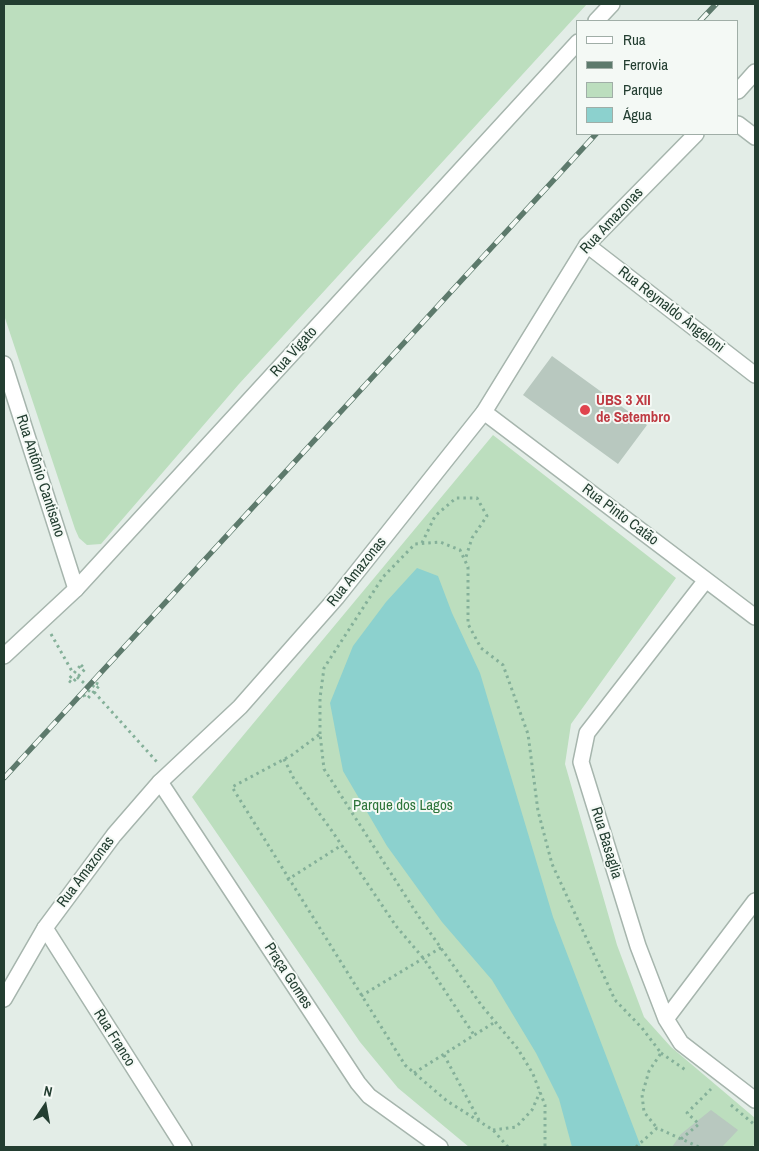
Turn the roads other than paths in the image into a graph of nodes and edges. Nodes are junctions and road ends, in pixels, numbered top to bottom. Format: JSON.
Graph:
{"nodes":[{"id":1,"x":612,"y":4,"type":"edge"},
{"id":2,"x":597,"y":20,"type":"edge"},
{"id":3,"x":576,"y":44,"type":"edge"},
{"id":4,"x":755,"y":72,"type":"edge"},
{"id":5,"x":739,"y":90,"type":"edge"},
{"id":6,"x":739,"y":125,"type":"edge"},
{"id":7,"x":695,"y":135,"type":"edge"},
{"id":8,"x":755,"y":137,"type":"edge"},
{"id":9,"x":587,"y":245,"type":"junction"},
{"id":10,"x":4,"y":364,"type":"edge"},
{"id":11,"x":755,"y":375,"type":"edge"},
{"id":12,"x":484,"y":412,"type":"junction"},
{"id":13,"x":706,"y":580,"type":"junction"},
{"id":14,"x":76,"y":589,"type":"junction"},
{"id":15,"x":755,"y":617,"type":"edge"},
{"id":16,"x":4,"y":656,"type":"edge"},
{"id":17,"x":164,"y":778,"type":"junction"},
{"id":18,"x":755,"y":902,"type":"edge"},
{"id":19,"x":45,"y":928,"type":"junction"},
{"id":20,"x":4,"y":999,"type":"edge"},
{"id":21,"x":666,"y":1019,"type":"junction"},
{"id":22,"x":755,"y":1100,"type":"edge"},
{"id":23,"x":184,"y":1147,"type":"edge"},
{"id":24,"x":440,"y":1147,"type":"edge"}],
"edges":[{"from":1,"to":2,"type":"street"},
{"from":3,"to":14,"type":"street","name":"Rua Vigato"},
{"from":4,"to":5,"type":"street"},
{"from":6,"to":8,"type":"street"},
{"from":7,"to":9,"type":"street","name":"Rua Amazonas"},
{"from":9,"to":11,"type":"street","name":"Rua Reynaldo Ângeloni"},
{"from":9,"to":12,"type":"street","name":"Rua Amazonas"},
{"from":10,"to":14,"type":"street","name":"Rua Antônio Cantisano"},
{"from":12,"to":13,"type":"street","name":"Rua Pinto Catão"},
{"from":12,"to":17,"type":"street","name":"Rua Amazonas"},
{"from":13,"to":15,"type":"street","name":"Rua Pinto Catão"},
{"from":13,"to":21,"type":"street","name":"Rua Basaglia"},
{"from":14,"to":16,"type":"street","name":"Rua Vigato"},
{"from":17,"to":19,"type":"street","name":"Rua Amazonas"},
{"from":17,"to":24,"type":"street","name":"Praça Gomes"},
{"from":18,"to":21,"type":"street"},
{"from":19,"to":20,"type":"street","name":"Rua Amazonas"},
{"from":19,"to":23,"type":"street","name":"Rua Franco"},
{"from":21,"to":22,"type":"street","name":"Rua Basaglia"}]}
